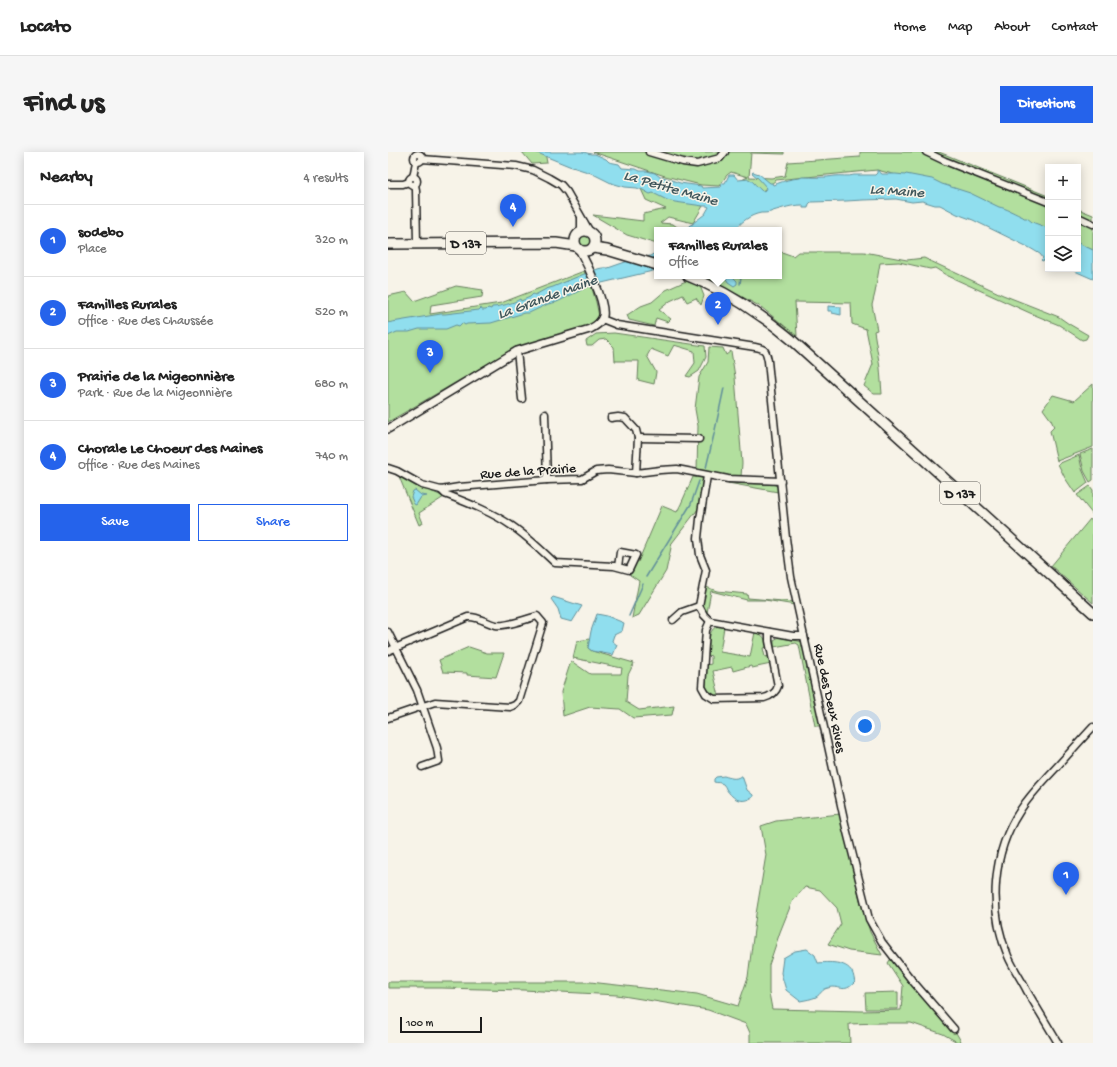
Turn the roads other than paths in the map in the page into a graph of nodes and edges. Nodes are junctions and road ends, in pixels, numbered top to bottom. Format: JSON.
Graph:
{"nodes":[{"id":1,"x":649,"y":152,"type":"edge"},
{"id":2,"x":726,"y":152,"type":"edge"},
{"id":3,"x":926,"y":152,"type":"edge"},
{"id":4,"x":414,"y":153,"type":"edge"},
{"id":5,"x":419,"y":160,"type":"junction"},
{"id":6,"x":412,"y":182,"type":"junction"},
{"id":7,"x":388,"y":184,"type":"edge"},
{"id":8,"x":1045,"y":201,"type":"edge"},
{"id":9,"x":581,"y":218,"type":"junction"},
{"id":10,"x":1081,"y":218,"type":"edge"},
{"id":11,"x":1093,"y":224,"type":"edge"},
{"id":12,"x":585,"y":242,"type":"junction"},
{"id":13,"x":417,"y":243,"type":"junction"},
{"id":14,"x":388,"y":244,"type":"edge"},
{"id":15,"x":654,"y":264,"type":"edge"},
{"id":16,"x":694,"y":279,"type":"edge"},
{"id":17,"x":602,"y":319,"type":"junction"},
{"id":18,"x":518,"y":351,"type":"junction"},
{"id":19,"x":522,"y":399,"type":"dead end"},
{"id":20,"x":544,"y":414,"type":"dead end"},
{"id":21,"x":611,"y":418,"type":"dead end"},
{"id":22,"x":388,"y":429,"type":"edge"},
{"id":23,"x":638,"y":438,"type":"junction"},
{"id":24,"x":699,"y":439,"type":"dead end"},
{"id":25,"x":388,"y":468,"type":"edge"},
{"id":26,"x":636,"y":474,"type":"junction"},
{"id":27,"x":707,"y":476,"type":"junction"},
{"id":28,"x":547,"y":480,"type":"junction"},
{"id":29,"x":781,"y":481,"type":"junction"},
{"id":30,"x":441,"y":490,"type":"junction"},
{"id":31,"x":618,"y":567,"type":"dead end"},
{"id":32,"x":699,"y":606,"type":"junction"},
{"id":33,"x":1093,"y":613,"type":"edge"},
{"id":34,"x":673,"y":620,"type":"dead end"},
{"id":35,"x":710,"y":621,"type":"junction"},
{"id":36,"x":388,"y":632,"type":"edge"},
{"id":37,"x":769,"y":632,"type":"junction"},
{"id":38,"x":804,"y":636,"type":"junction"},
{"id":39,"x":396,"y":648,"type":"junction"},
{"id":40,"x":388,"y":651,"type":"edge"},
{"id":41,"x":423,"y":706,"type":"junction"},
{"id":42,"x":388,"y":718,"type":"edge"},
{"id":43,"x":1093,"y":727,"type":"edge"},
{"id":44,"x":422,"y":767,"type":"dead end"},
{"id":45,"x":954,"y":1028,"type":"dead end"},
{"id":46,"x":1058,"y":1043,"type":"edge"}],
"edges":[{"from":1,"to":2,"type":"street"},
{"from":3,"to":8,"type":"street"},
{"from":4,"to":5,"type":"street"},
{"from":5,"to":6,"type":"street"},
{"from":5,"to":9,"type":"street"},
{"from":6,"to":7,"type":"street"},
{"from":6,"to":13,"type":"street"},
{"from":9,"to":12,"type":"street"},
{"from":9,"to":12,"type":"street"},
{"from":10,"to":11,"type":"street"},
{"from":12,"to":13,"type":"main road","number":"D 137"},
{"from":12,"to":15,"type":"main road","number":"D 137"},
{"from":12,"to":17,"type":"street"},
{"from":13,"to":14,"type":"main road","number":"D 137"},
{"from":16,"to":33,"type":"main road","number":"D 137"},
{"from":17,"to":18,"type":"street"},
{"from":17,"to":29,"type":"street","name":"Rue des Deux Rives"},
{"from":18,"to":19,"type":"street"},
{"from":18,"to":22,"type":"street"},
{"from":20,"to":28,"type":"street"},
{"from":21,"to":23,"type":"street"},
{"from":23,"to":24,"type":"street"},
{"from":23,"to":26,"type":"street"},
{"from":25,"to":30,"type":"street"},
{"from":26,"to":27,"type":"street","name":"Rue de la Prairie"},
{"from":26,"to":28,"type":"street","name":"Rue de la Prairie"},
{"from":27,"to":29,"type":"street","name":"Rue de la Prairie"},
{"from":27,"to":32,"type":"street"},
{"from":28,"to":30,"type":"street","name":"Rue de la Prairie"},
{"from":29,"to":38,"type":"street","name":"Rue des Deux Rives"},
{"from":30,"to":31,"type":"street"},
{"from":32,"to":34,"type":"street"},
{"from":32,"to":35,"type":"street"},
{"from":35,"to":37,"type":"street"},
{"from":35,"to":37,"type":"street"},
{"from":36,"to":39,"type":"street"},
{"from":37,"to":38,"type":"street"},
{"from":38,"to":45,"type":"street","name":"Rue des Deux Rives"},
{"from":39,"to":40,"type":"street"},
{"from":39,"to":41,"type":"street"},
{"from":39,"to":41,"type":"street"},
{"from":41,"to":42,"type":"street"},
{"from":41,"to":44,"type":"street"},
{"from":43,"to":46,"type":"street"}]}
